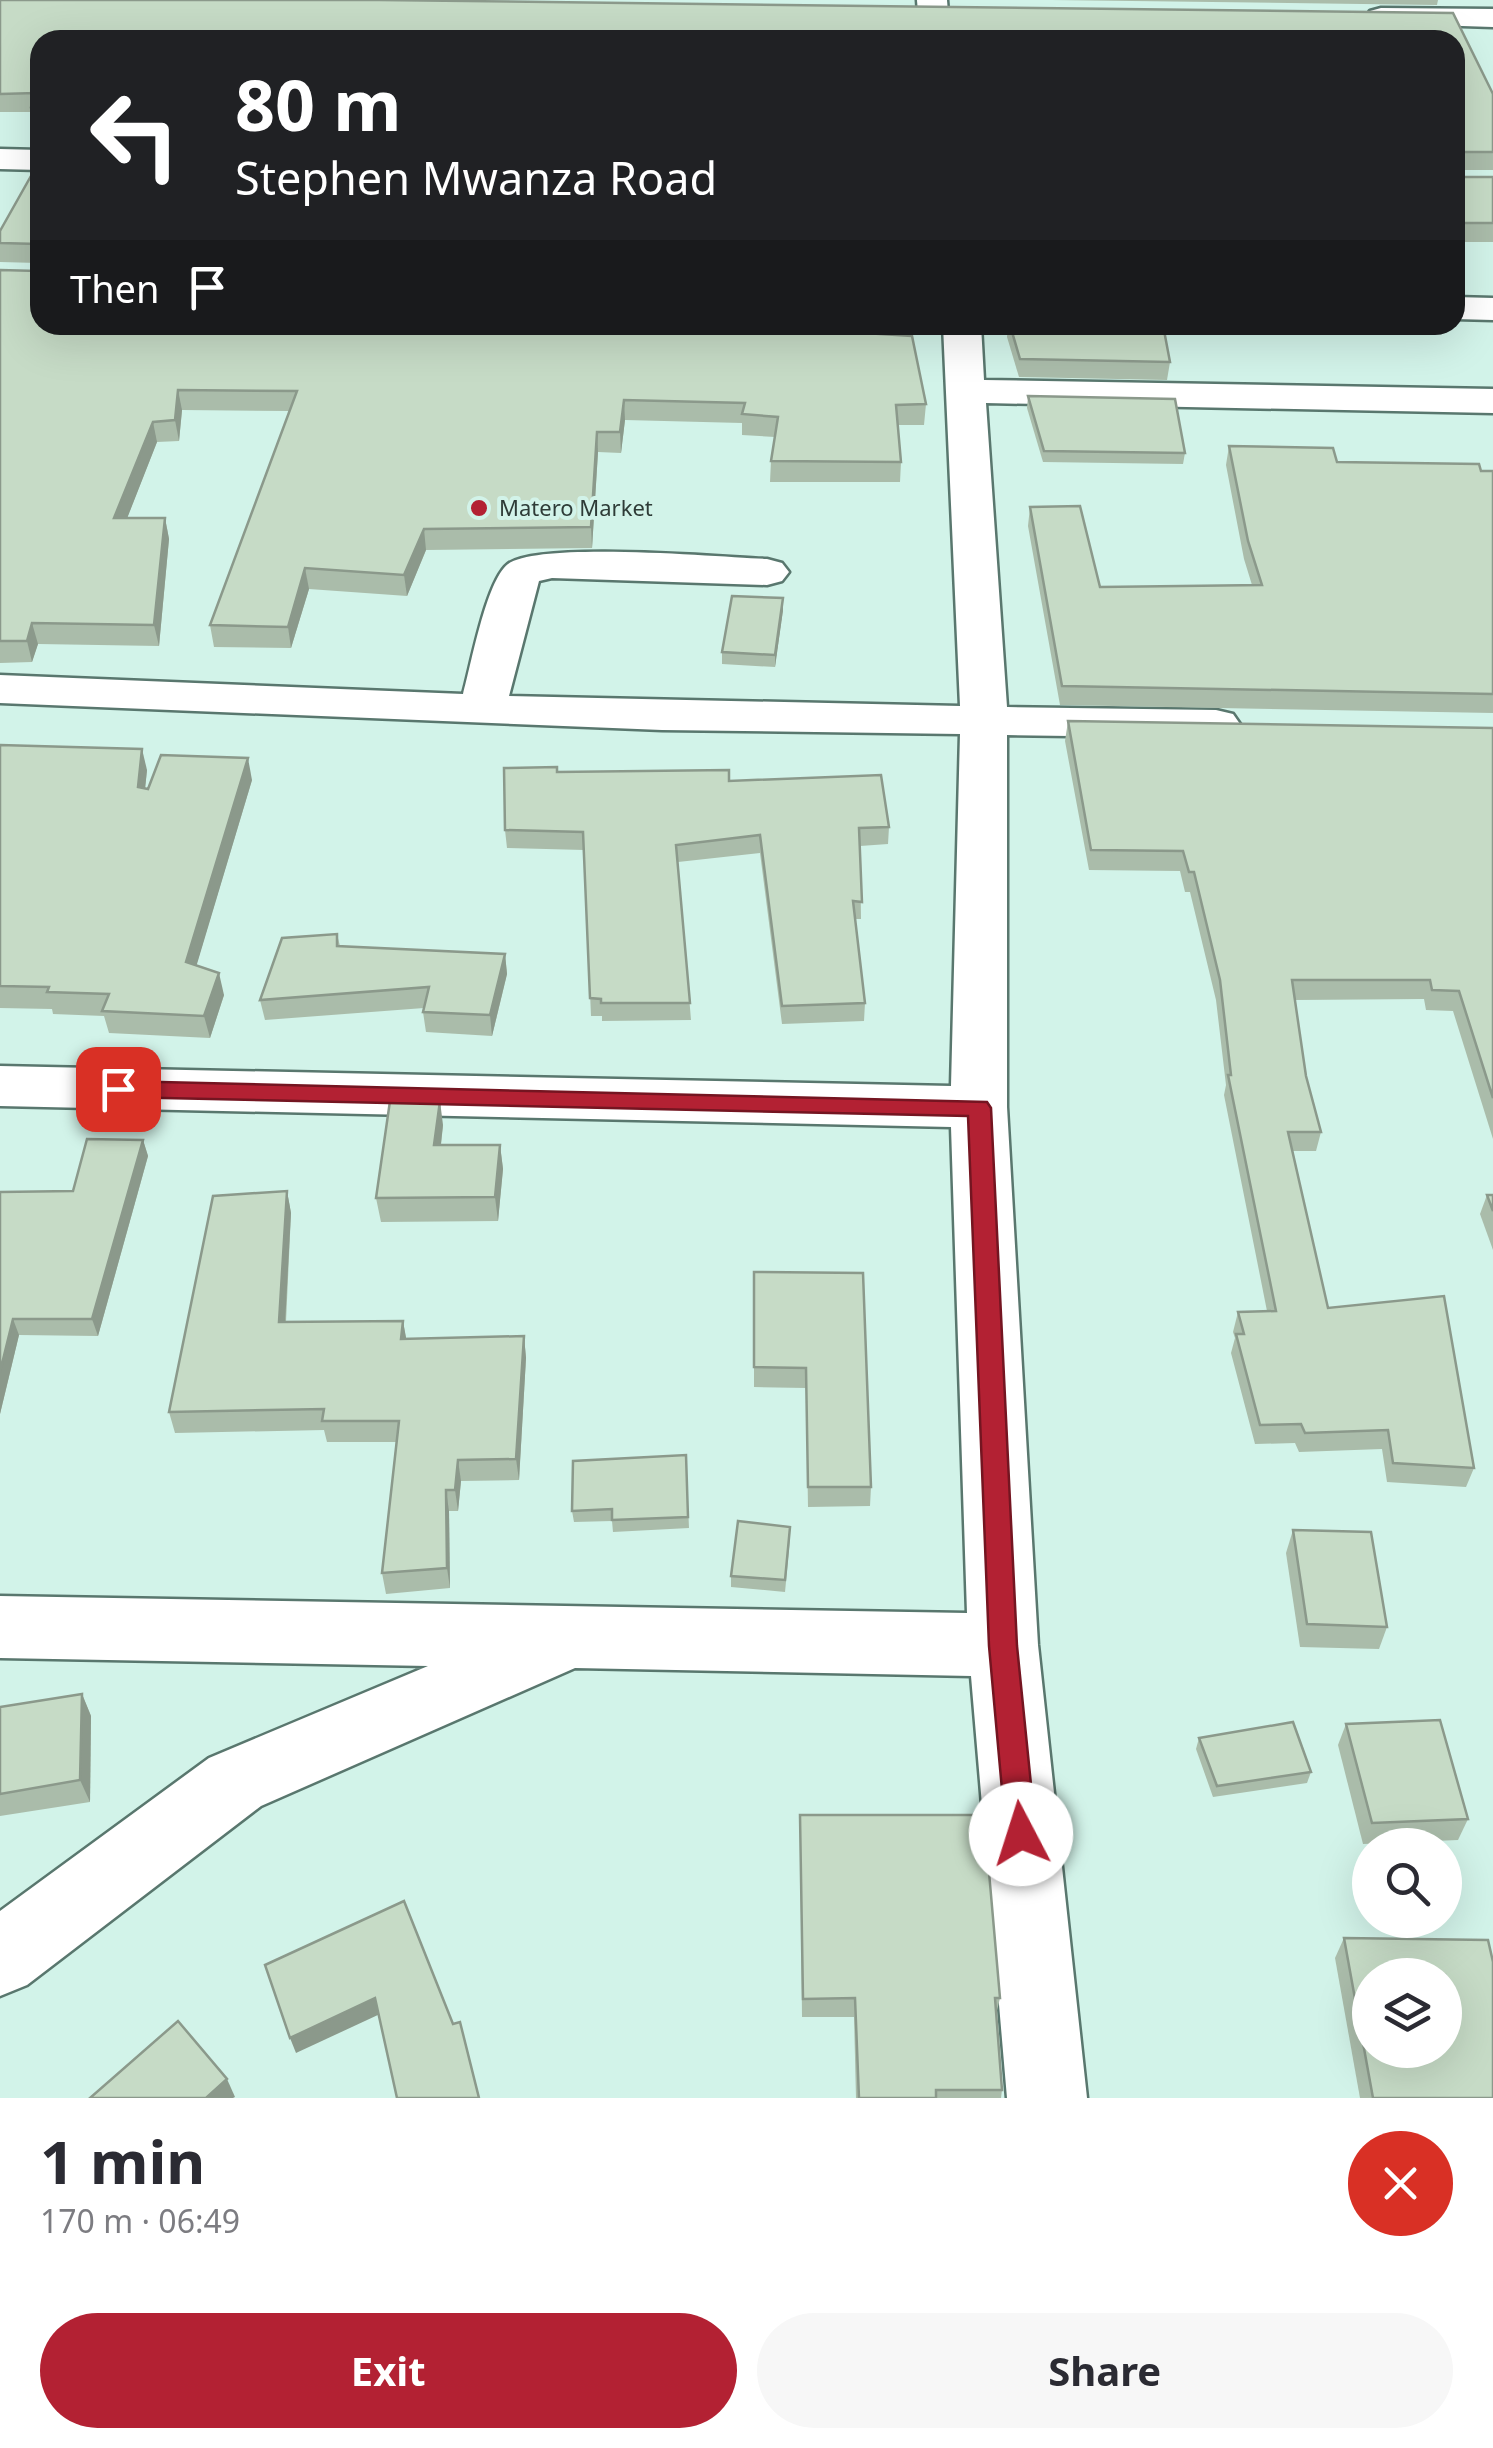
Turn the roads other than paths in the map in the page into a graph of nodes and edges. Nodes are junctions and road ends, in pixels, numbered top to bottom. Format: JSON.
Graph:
{"nodes":[{"id":1,"x":894,"y":11,"type":"edge"},
{"id":2,"x":1366,"y":11,"type":"edge"},
{"id":3,"x":971,"y":12,"type":"edge"},
{"id":4,"x":933,"y":17,"type":"edge"},
{"id":5,"x":1493,"y":18,"type":"edge"},
{"id":6,"x":0,"y":158,"type":"edge"},
{"id":7,"x":30,"y":160,"type":"edge"},
{"id":8,"x":1465,"y":286,"type":"edge"},
{"id":9,"x":1493,"y":286,"type":"edge"},
{"id":10,"x":1465,"y":308,"type":"edge"},
{"id":11,"x":1493,"y":309,"type":"edge"},
{"id":12,"x":962,"y":335,"type":"edge"},
{"id":13,"x":965,"y":391,"type":"junction"},
{"id":14,"x":1493,"y":401,"type":"edge"},
{"id":15,"x":767,"y":572,"type":"dead end"},
{"id":16,"x":0,"y":688,"type":"edge"},
{"id":17,"x":482,"y":708,"type":"junction"},
{"id":18,"x":984,"y":719,"type":"junction"},
{"id":19,"x":1258,"y":725,"type":"edge"},
{"id":20,"x":0,"y":1086,"type":"edge"},
{"id":21,"x":979,"y":1108,"type":"junction"},
{"id":22,"x":0,"y":1627,"type":"edge"},
{"id":23,"x":573,"y":1637,"type":"junction"},
{"id":24,"x":1003,"y":1646,"type":"junction"},
{"id":25,"x":0,"y":1958,"type":"edge"},
{"id":26,"x":1046,"y":2098,"type":"edge"}],
"edges":[{"from":1,"to":4,"type":"street"},
{"from":2,"to":5,"type":"street"},
{"from":3,"to":4,"type":"street"},
{"from":6,"to":7,"type":"street"},
{"from":8,"to":9,"type":"street"},
{"from":10,"to":11,"type":"street"},
{"from":12,"to":13,"type":"street"},
{"from":13,"to":14,"type":"street"},
{"from":13,"to":18,"type":"street"},
{"from":15,"to":17,"type":"street"},
{"from":16,"to":17,"type":"street"},
{"from":17,"to":18,"type":"street"},
{"from":18,"to":19,"type":"street"},
{"from":18,"to":21,"type":"street"},
{"from":20,"to":21,"type":"street"},
{"from":21,"to":24,"type":"street"},
{"from":22,"to":23,"type":"street"},
{"from":23,"to":24,"type":"street"},
{"from":23,"to":25,"type":"street"},
{"from":24,"to":26,"type":"street"}]}
